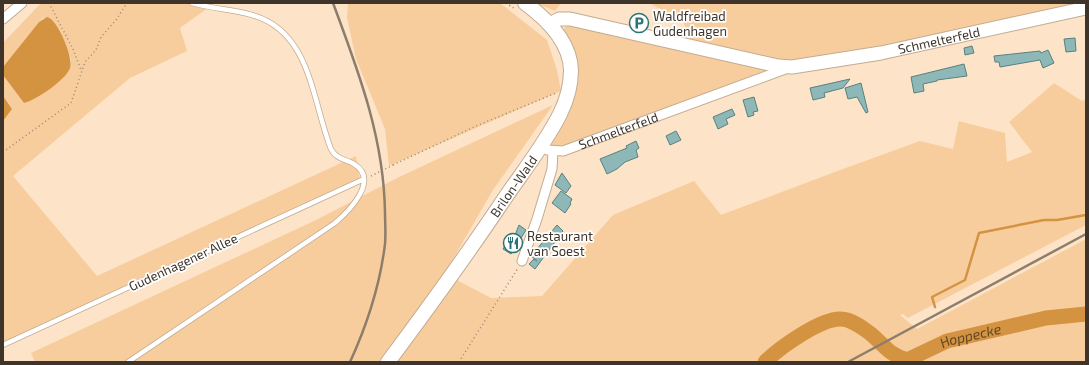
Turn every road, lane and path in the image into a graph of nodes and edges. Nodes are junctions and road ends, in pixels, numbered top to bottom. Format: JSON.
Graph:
{"nodes":[{"id":1,"x":22,"y":3,"type":"edge"},
{"id":2,"x":49,"y":3,"type":"edge"},
{"id":3,"x":127,"y":3,"type":"edge"},
{"id":4,"x":192,"y":3,"type":"edge"},
{"id":5,"x":506,"y":3,"type":"edge"},
{"id":6,"x":521,"y":6,"type":"edge"},
{"id":7,"x":1086,"y":8,"type":"edge"},
{"id":8,"x":3,"y":19,"type":"edge"},
{"id":9,"x":550,"y":24,"type":"junction"},
{"id":10,"x":792,"y":67,"type":"junction"},
{"id":11,"x":81,"y":70,"type":"junction"},
{"id":12,"x":558,"y":98,"type":"dead end"},
{"id":13,"x":3,"y":152,"type":"edge"},
{"id":14,"x":372,"y":176,"type":"dead end"},
{"id":15,"x":364,"y":180,"type":"junction"},
{"id":16,"x":522,"y":261,"type":"joint"},
{"id":17,"x":3,"y":345,"type":"edge"},
{"id":18,"x":128,"y":362,"type":"edge"},
{"id":19,"x":388,"y":362,"type":"edge"},
{"id":20,"x":459,"y":362,"type":"edge"}],
"edges":[{"from":1,"to":8,"type":"street"},
{"from":2,"to":11,"type":"path"},
{"from":3,"to":11,"type":"path"},
{"from":4,"to":15,"type":"lane"},
{"from":5,"to":6,"type":"path"},
{"from":6,"to":9,"type":"main road","name":"Brilon-Wald"},
{"from":7,"to":10,"type":"main road","name":"Schmelterfeld"},
{"from":9,"to":10,"type":"main road","name":"Schmelterfeld"},
{"from":9,"to":19,"type":"main road","name":"Brilon-Wald"},
{"from":10,"to":16,"type":"street","name":"Schmelterfeld"},
{"from":11,"to":13,"type":"path"},
{"from":12,"to":14,"type":"path","bridge":true},
{"from":15,"to":17,"type":"lane","name":"Gudenhagener Allee"},
{"from":15,"to":18,"type":"lane"},
{"from":16,"to":20,"type":"path"}]}
